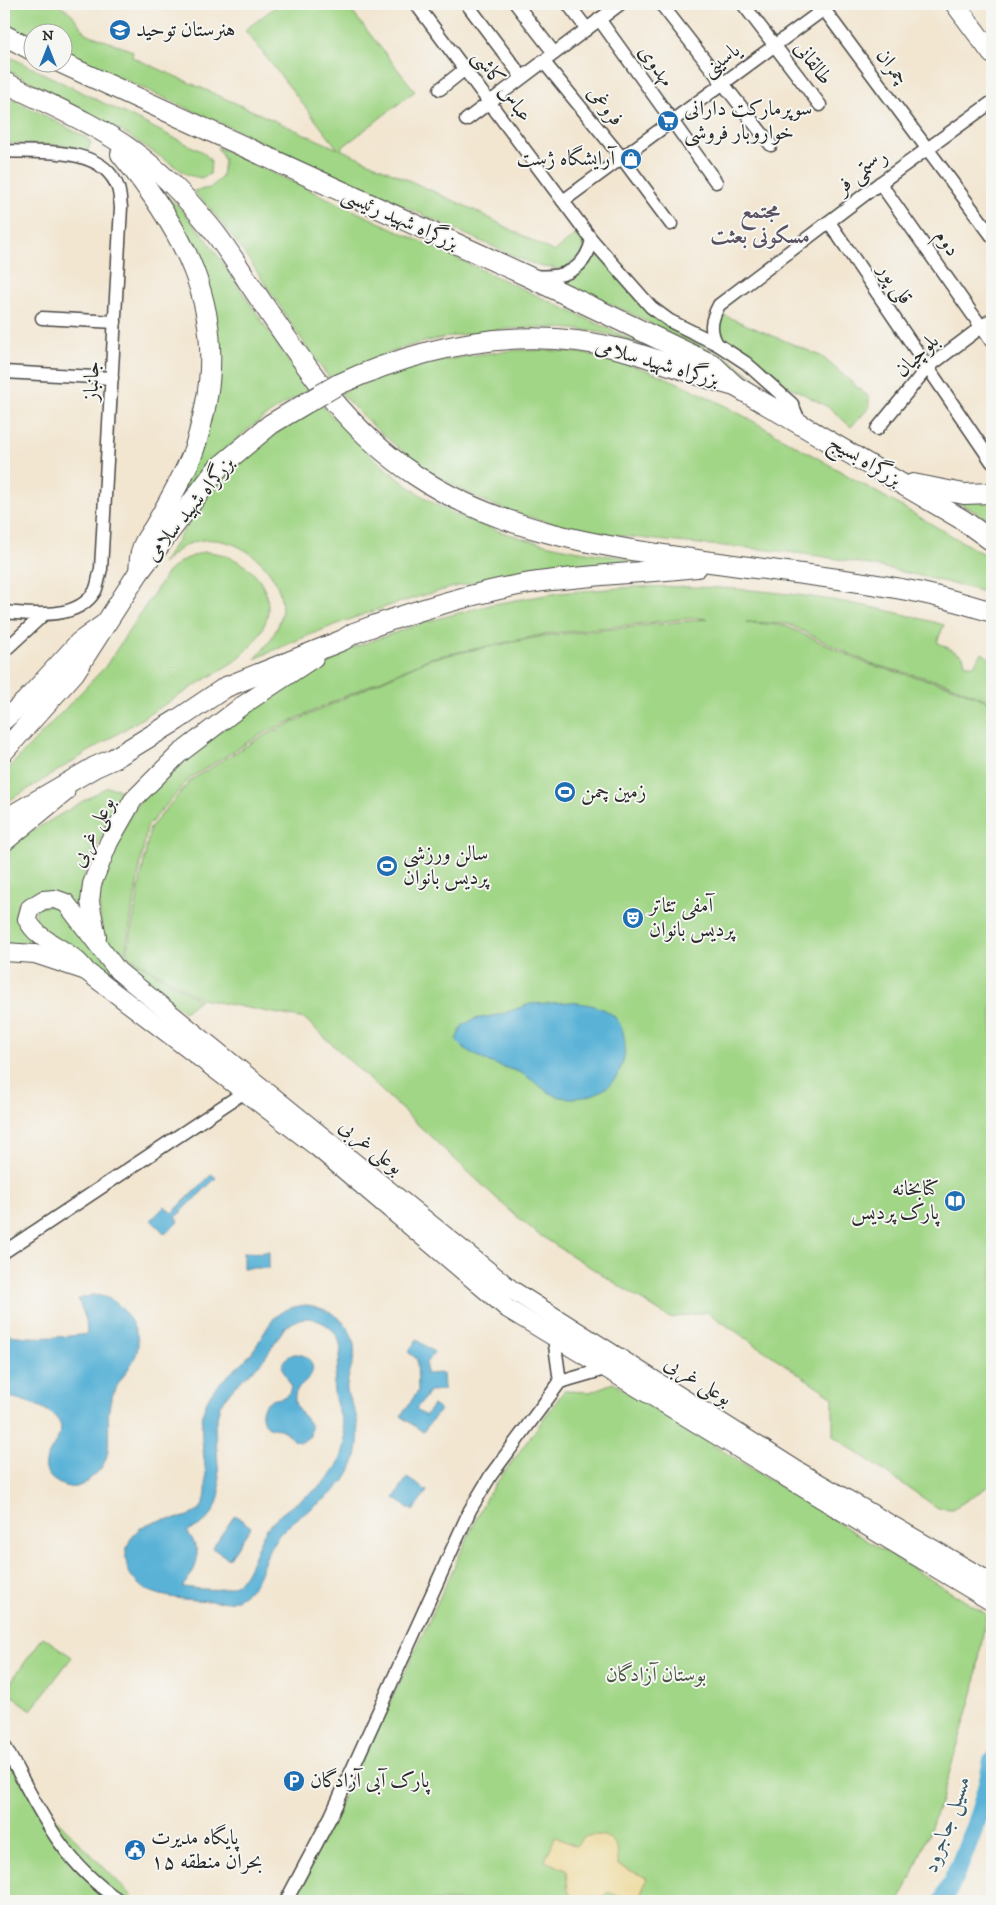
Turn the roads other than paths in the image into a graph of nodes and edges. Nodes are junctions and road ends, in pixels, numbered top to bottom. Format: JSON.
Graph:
{"nodes":[{"id":1,"x":416,"y":4,"type":"edge"},
{"id":2,"x":467,"y":4,"type":"edge"},
{"id":3,"x":516,"y":4,"type":"edge"},
{"id":4,"x":568,"y":4,"type":"edge"},
{"id":5,"x":620,"y":4,"type":"edge"},
{"id":6,"x":661,"y":4,"type":"edge"},
{"id":7,"x":743,"y":4,"type":"edge"},
{"id":8,"x":955,"y":4,"type":"edge"},
{"id":9,"x":962,"y":4,"type":"edge"},
{"id":10,"x":825,"y":5,"type":"edge"},
{"id":11,"x":599,"y":19,"type":"junction"},
{"id":12,"x":586,"y":29,"type":"junction"},
{"id":13,"x":4,"y":35,"type":"edge"},
{"id":14,"x":22,"y":45,"type":"edge"},
{"id":15,"x":775,"y":45,"type":"junction"},
{"id":16,"x":987,"y":46,"type":"edge"},
{"id":17,"x":554,"y":53,"type":"junction"},
{"id":18,"x":543,"y":61,"type":"junction"},
{"id":19,"x":72,"y":68,"type":"edge"},
{"id":20,"x":465,"y":69,"type":"junction"},
{"id":21,"x":522,"y":77,"type":"junction"},
{"id":22,"x":4,"y":82,"type":"edge"},
{"id":23,"x":723,"y":84,"type":"junction"},
{"id":24,"x":440,"y":89,"type":"dead end"},
{"id":25,"x":489,"y":102,"type":"junction"},
{"id":26,"x":992,"y":102,"type":"edge"},
{"id":27,"x":820,"y":105,"type":"dead end"},
{"id":28,"x":466,"y":120,"type":"dead end"},
{"id":29,"x":671,"y":122,"type":"junction"},
{"id":30,"x":106,"y":135,"type":"junction"},
{"id":31,"x":771,"y":145,"type":"dead end"},
{"id":32,"x":928,"y":148,"type":"junction"},
{"id":33,"x":4,"y":151,"type":"edge"},
{"id":34,"x":622,"y":158,"type":"junction"},
{"id":35,"x":716,"y":182,"type":"dead end"},
{"id":36,"x":880,"y":183,"type":"junction"},
{"id":37,"x":564,"y":202,"type":"junction"},
{"id":38,"x":829,"y":222,"type":"junction"},
{"id":39,"x":671,"y":224,"type":"dead end"},
{"id":40,"x":992,"y":236,"type":"edge"},
{"id":41,"x":592,"y":240,"type":"junction"},
{"id":42,"x":525,"y":276,"type":"junction"},
{"id":43,"x":42,"y":318,"type":"dead end"},
{"id":44,"x":992,"y":318,"type":"edge"},
{"id":45,"x":115,"y":322,"type":"junction"},
{"id":46,"x":981,"y":327,"type":"junction"},
{"id":47,"x":992,"y":342,"type":"edge"},
{"id":48,"x":717,"y":344,"type":"junction"},
{"id":49,"x":927,"y":368,"type":"junction"},
{"id":50,"x":4,"y":372,"type":"edge"},
{"id":51,"x":112,"y":378,"type":"junction"},
{"id":52,"x":735,"y":386,"type":"junction"},
{"id":53,"x":800,"y":422,"type":"junction"},
{"id":54,"x":877,"y":430,"type":"dead end"},
{"id":55,"x":992,"y":462,"type":"edge"},
{"id":56,"x":897,"y":480,"type":"junction"},
{"id":57,"x":992,"y":493,"type":"edge"},
{"id":58,"x":963,"y":520,"type":"junction"},
{"id":59,"x":992,"y":535,"type":"edge"},
{"id":60,"x":992,"y":541,"type":"edge"},
{"id":61,"x":724,"y":564,"type":"junction"},
{"id":62,"x":139,"y":572,"type":"junction"},
{"id":63,"x":912,"y":591,"type":"junction"},
{"id":64,"x":4,"y":612,"type":"edge"},
{"id":65,"x":992,"y":612,"type":"edge"},
{"id":66,"x":43,"y":615,"type":"junction"},
{"id":67,"x":105,"y":624,"type":"junction"},
{"id":68,"x":992,"y":627,"type":"edge"},
{"id":69,"x":343,"y":640,"type":"junction"},
{"id":70,"x":4,"y":652,"type":"edge"},
{"id":71,"x":4,"y":720,"type":"edge"},
{"id":72,"x":4,"y":751,"type":"edge"},
{"id":73,"x":95,"y":766,"type":"junction"},
{"id":74,"x":4,"y":820,"type":"edge"},
{"id":75,"x":4,"y":842,"type":"edge"},
{"id":76,"x":100,"y":948,"type":"junction"},
{"id":77,"x":4,"y":952,"type":"edge"},
{"id":78,"x":86,"y":971,"type":"junction"},
{"id":79,"x":246,"y":1091,"type":"junction"},
{"id":80,"x":4,"y":1252,"type":"edge"},
{"id":81,"x":554,"y":1338,"type":"junction"},
{"id":82,"x":605,"y":1369,"type":"junction"},
{"id":83,"x":560,"y":1382,"type":"junction"},
{"id":84,"x":992,"y":1583,"type":"edge"},
{"id":85,"x":992,"y":1602,"type":"edge"},
{"id":86,"x":4,"y":1745,"type":"edge"},
{"id":87,"x":120,"y":1901,"type":"edge"},
{"id":88,"x":286,"y":1901,"type":"edge"}],
"edges":[{"from":1,"to":20,"type":"street","name":"عباس کاشی"},
{"from":2,"to":21,"type":"street"},
{"from":3,"to":17,"type":"street"},
{"from":4,"to":12,"type":"street"},
{"from":5,"to":11,"type":"street"},
{"from":6,"to":23,"type":"street"},
{"from":7,"to":15,"type":"street","name":"طالقانی"},
{"from":8,"to":16,"type":"main road"},
{"from":9,"to":16,"type":"main road"},
{"from":10,"to":15,"type":"street","name":"یاسینی"},
{"from":10,"to":32,"type":"street","name":"چمران"},
{"from":11,"to":12,"type":"street"},
{"from":11,"to":29,"type":"street","name":"مهدوی"},
{"from":12,"to":17,"type":"street"},
{"from":13,"to":14,"type":"highway"},
{"from":15,"to":23,"type":"street","name":"یاسینی"},
{"from":15,"to":27,"type":"street","name":"طالقانی"},
{"from":17,"to":18,"type":"street"},
{"from":18,"to":21,"type":"street"},
{"from":18,"to":34,"type":"street","name":"فروغی"},
{"from":19,"to":42,"type":"highway","name":"بزرگراه شهید رئیسی"},
{"from":20,"to":24,"type":"street"},
{"from":20,"to":25,"type":"street","name":"عباس کاشی"},
{"from":21,"to":25,"type":"street"},
{"from":22,"to":30,"type":"highway"},
{"from":23,"to":29,"type":"street","name":"یاسینی"},
{"from":23,"to":31,"type":"street"},
{"from":25,"to":28,"type":"street"},
{"from":25,"to":37,"type":"street","name":"عباس کاشی"},
{"from":26,"to":32,"type":"street","name":"رستمی فر"},
{"from":29,"to":34,"type":"street","name":"یاسینی"},
{"from":29,"to":35,"type":"street","name":"مهدوی"},
{"from":30,"to":61,"type":"highway"},
{"from":30,"to":62,"type":"highway"},
{"from":32,"to":36,"type":"street","name":"رستمی فر"},
{"from":32,"to":40,"type":"street","name":"چمران"},
{"from":33,"to":45,"type":"street","name":"جانباز"},
{"from":34,"to":37,"type":"street","name":"یاسینی"},
{"from":34,"to":39,"type":"street","name":"فروغی"},
{"from":36,"to":38,"type":"street","name":"رستمی فر"},
{"from":36,"to":46,"type":"street","name":"دوم"},
{"from":37,"to":41,"type":"street","name":"عباس کاشی"},
{"from":38,"to":48,"type":"street","name":"رستمی فر"},
{"from":38,"to":49,"type":"street","name":"قلی پور"},
{"from":41,"to":42,"type":"street"},
{"from":41,"to":48,"type":"street","name":"عباس کاشی"},
{"from":42,"to":52,"type":"highway","name":"بزرگراه شهید رئیسی"},
{"from":43,"to":45,"type":"street"},
{"from":44,"to":46,"type":"street","name":"بلوچیان"},
{"from":45,"to":51,"type":"street","name":"جانباز"},
{"from":46,"to":47,"type":"street","name":"دوم"},
{"from":46,"to":49,"type":"street","name":"بلوچیان"},
{"from":48,"to":53,"type":"street","name":"عباس کاشی"},
{"from":49,"to":54,"type":"street","name":"بلوچیان"},
{"from":49,"to":55,"type":"street","name":"قلی پور"},
{"from":50,"to":51,"type":"street"},
{"from":51,"to":66,"type":"street","name":"جانباز"},
{"from":52,"to":53,"type":"highway","name":"بزرگراه بسیج"},
{"from":52,"to":62,"type":"highway","name":"بزرگراه شهید سلامی","bridge":true},
{"from":53,"to":56,"type":"highway","name":"بزرگراه بسیج"},
{"from":56,"to":57,"type":"highway"},
{"from":56,"to":58,"type":"highway","name":"بزرگراه بسیج"},
{"from":58,"to":59,"type":"highway"},
{"from":58,"to":60,"type":"highway","name":"بزرگراه بسیج"},
{"from":61,"to":63,"type":"highway"},
{"from":61,"to":69,"type":"highway"},
{"from":62,"to":67,"type":"highway","name":"بزرگراه شهید سلامی"},
{"from":63,"to":65,"type":"highway"},
{"from":63,"to":68,"type":"highway"},
{"from":64,"to":66,"type":"street","name":"جانباز"},
{"from":66,"to":70,"type":"street"},
{"from":67,"to":71,"type":"main road"},
{"from":67,"to":72,"type":"highway","name":"بزرگراه شهید سلامی"},
{"from":69,"to":73,"type":"highway"},
{"from":69,"to":76,"type":"main road","name":"بوعلی غربی"},
{"from":73,"to":74,"type":"highway"},
{"from":73,"to":75,"type":"main road"},
{"from":76,"to":78,"type":"main road"},
{"from":76,"to":84,"type":"main road","name":"بوعلی غربی"},
{"from":77,"to":78,"type":"main road","name":"بوعلی غربی"},
{"from":78,"to":79,"type":"main road","name":"بوعلی غربی"},
{"from":79,"to":80,"type":"street"},
{"from":79,"to":81,"type":"main road","name":"بوعلی غربی"},
{"from":81,"to":82,"type":"main road","name":"بوعلی غربی"},
{"from":81,"to":83,"type":"street"},
{"from":82,"to":83,"type":"street"},
{"from":82,"to":85,"type":"main road","name":"بوعلی غربی"},
{"from":83,"to":88,"type":"street"},
{"from":86,"to":87,"type":"street"}]}
